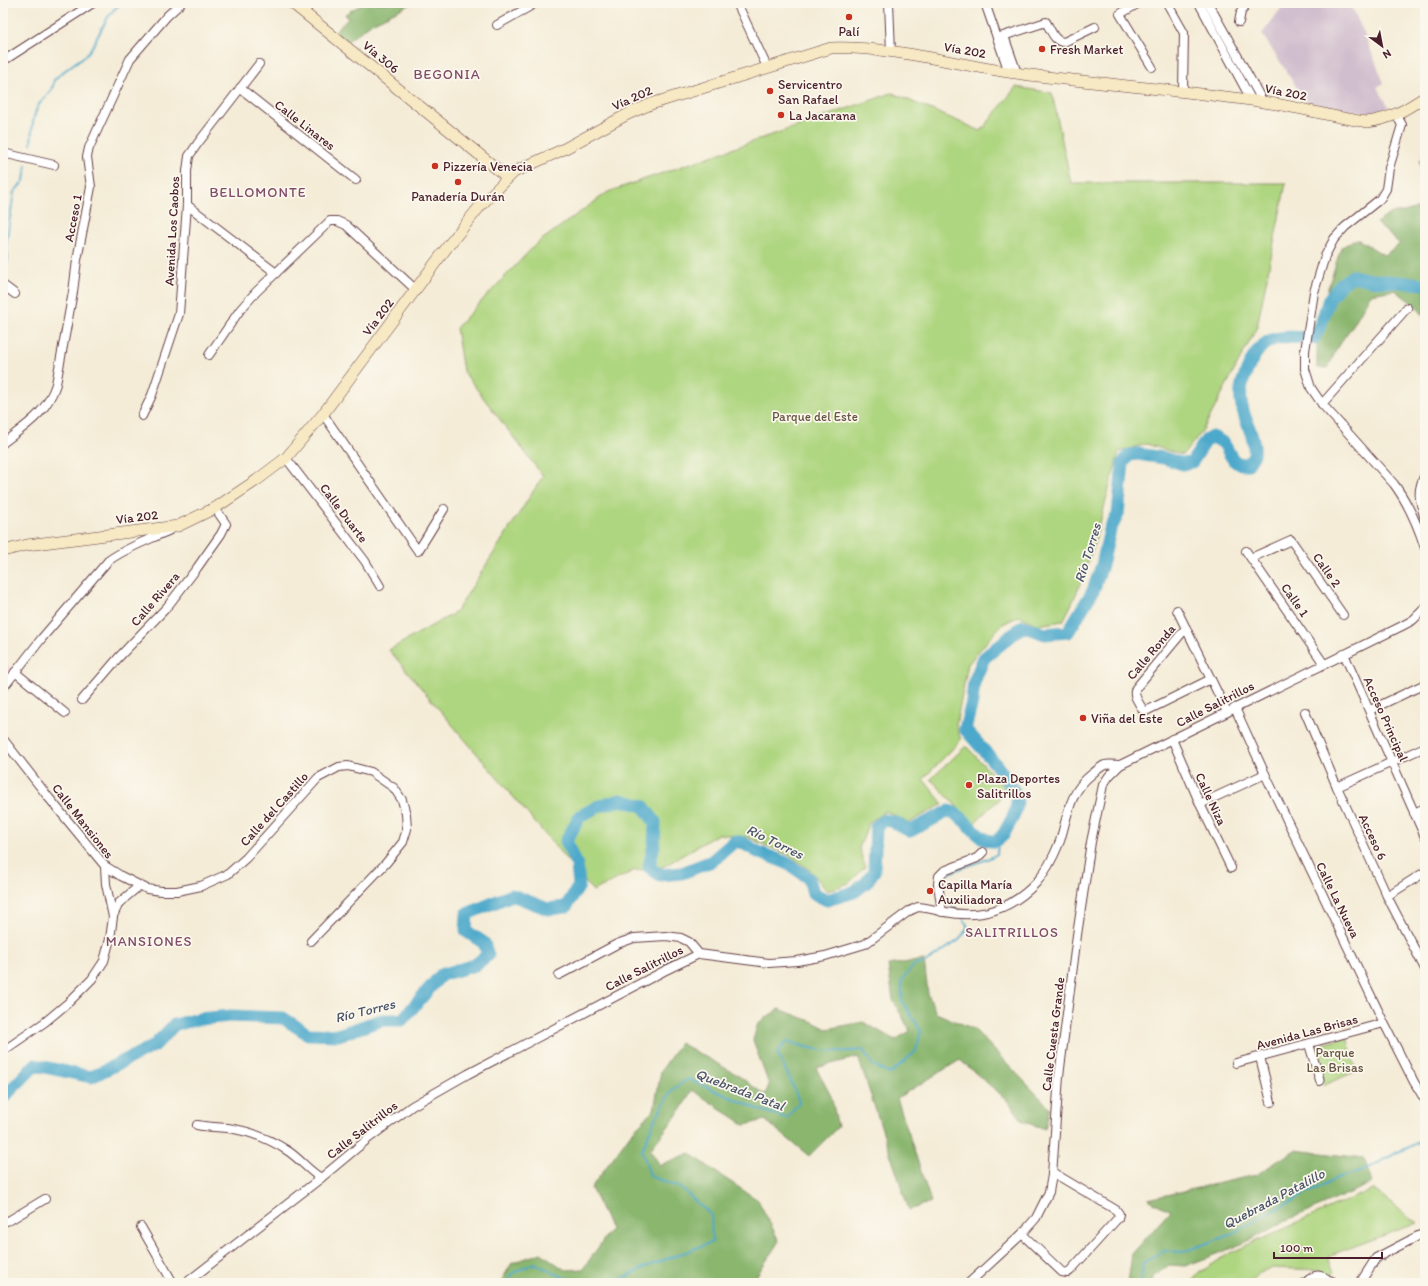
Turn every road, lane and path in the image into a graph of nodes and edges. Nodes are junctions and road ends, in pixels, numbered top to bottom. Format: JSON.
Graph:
{"nodes":[{"id":1,"x":93,"y":3,"type":"edge"},
{"id":2,"x":181,"y":3,"type":"edge"},
{"id":3,"x":292,"y":3,"type":"edge"},
{"id":4,"x":536,"y":3,"type":"edge"},
{"id":5,"x":737,"y":3,"type":"edge"},
{"id":6,"x":889,"y":3,"type":"edge"},
{"id":7,"x":986,"y":3,"type":"edge"},
{"id":8,"x":1139,"y":3,"type":"edge"},
{"id":9,"x":1167,"y":3,"type":"edge"},
{"id":10,"x":1247,"y":3,"type":"edge"},
{"id":11,"x":1205,"y":5,"type":"edge"},
{"id":12,"x":307,"y":7,"type":"edge"},
{"id":13,"x":1239,"y":22,"type":"dead end"},
{"id":14,"x":497,"y":25,"type":"dead end"},
{"id":15,"x":1095,"y":27,"type":"dead end"},
{"id":16,"x":1001,"y":37,"type":"junction"},
{"id":17,"x":891,"y":52,"type":"junction"},
{"id":18,"x":1238,"y":56,"type":"junction"},
{"id":19,"x":1230,"y":60,"type":"junction"},
{"id":20,"x":3,"y":61,"type":"edge"},
{"id":21,"x":259,"y":64,"type":"dead end"},
{"id":22,"x":767,"y":67,"type":"junction"},
{"id":23,"x":1152,"y":67,"type":"dead end"},
{"id":24,"x":1013,"y":72,"type":"junction"},
{"id":25,"x":240,"y":88,"type":"junction"},
{"id":26,"x":1183,"y":91,"type":"junction"},
{"id":27,"x":1425,"y":97,"type":"edge"},
{"id":28,"x":1258,"y":101,"type":"junction"},
{"id":29,"x":1396,"y":114,"type":"junction"},
{"id":30,"x":3,"y":153,"type":"edge"},
{"id":31,"x":54,"y":165,"type":"dead end"},
{"id":32,"x":507,"y":178,"type":"junction"},
{"id":33,"x":356,"y":180,"type":"dead end"},
{"id":34,"x":187,"y":205,"type":"junction"},
{"id":35,"x":276,"y":273,"type":"junction"},
{"id":36,"x":3,"y":285,"type":"edge"},
{"id":37,"x":416,"y":290,"type":"junction"},
{"id":38,"x":16,"y":294,"type":"dead end"},
{"id":39,"x":1407,"y":308,"type":"dead end"},
{"id":40,"x":209,"y":355,"type":"dead end"},
{"id":41,"x":1322,"y":404,"type":"junction"},
{"id":42,"x":323,"y":414,"type":"junction"},
{"id":43,"x":142,"y":416,"type":"dead end"},
{"id":44,"x":3,"y":443,"type":"edge"},
{"id":45,"x":286,"y":458,"type":"junction"},
{"id":46,"x":1425,"y":475,"type":"edge"},
{"id":47,"x":215,"y":508,"type":"junction"},
{"id":48,"x":444,"y":509,"type":"dead end"},
{"id":49,"x":1425,"y":519,"type":"edge"},
{"id":50,"x":178,"y":526,"type":"junction"},
{"id":51,"x":1425,"y":548,"type":"edge"},
{"id":52,"x":3,"y":551,"type":"edge"},
{"id":53,"x":1246,"y":551,"type":"dead end"},
{"id":54,"x":1251,"y":558,"type":"junction"},
{"id":55,"x":380,"y":586,"type":"dead end"},
{"id":56,"x":1425,"y":608,"type":"edge"},
{"id":57,"x":1177,"y":610,"type":"dead end"},
{"id":58,"x":1343,"y":615,"type":"dead end"},
{"id":59,"x":1186,"y":628,"type":"junction"},
{"id":60,"x":1344,"y":654,"type":"junction"},
{"id":61,"x":1324,"y":664,"type":"junction"},
{"id":62,"x":15,"y":672,"type":"junction"},
{"id":63,"x":1211,"y":679,"type":"junction"},
{"id":64,"x":1425,"y":684,"type":"edge"},
{"id":65,"x":3,"y":688,"type":"edge"},
{"id":66,"x":82,"y":700,"type":"dead end"},
{"id":67,"x":1235,"y":708,"type":"junction"},
{"id":68,"x":1370,"y":710,"type":"junction"},
{"id":69,"x":1227,"y":712,"type":"junction"},
{"id":70,"x":1305,"y":712,"type":"dead end"},
{"id":71,"x":66,"y":713,"type":"dead end"},
{"id":72,"x":3,"y":739,"type":"edge"},
{"id":73,"x":1172,"y":739,"type":"junction"},
{"id":74,"x":1425,"y":747,"type":"edge"},
{"id":75,"x":1392,"y":762,"type":"junction"},
{"id":76,"x":1120,"y":765,"type":"junction"},
{"id":77,"x":1265,"y":774,"type":"junction"},
{"id":78,"x":1337,"y":787,"type":"junction"},
{"id":79,"x":1200,"y":804,"type":"junction"},
{"id":80,"x":1425,"y":808,"type":"edge"},
{"id":81,"x":1414,"y":813,"type":"junction"},
{"id":82,"x":1425,"y":837,"type":"edge"},
{"id":83,"x":983,"y":852,"type":"dead end"},
{"id":84,"x":105,"y":866,"type":"junction"},
{"id":85,"x":1231,"y":868,"type":"dead end"},
{"id":86,"x":1425,"y":872,"type":"edge"},
{"id":87,"x":139,"y":886,"type":"junction"},
{"id":88,"x":1387,"y":896,"type":"junction"},
{"id":89,"x":942,"y":912,"type":"junction"},
{"id":90,"x":113,"y":917,"type":"junction"},
{"id":91,"x":311,"y":941,"type":"dead end"},
{"id":92,"x":699,"y":954,"type":"junction"},
{"id":93,"x":1425,"y":969,"type":"edge"},
{"id":94,"x":559,"y":975,"type":"dead end"},
{"id":95,"x":1384,"y":1023,"type":"junction"},
{"id":96,"x":1309,"y":1044,"type":"junction"},
{"id":97,"x":3,"y":1051,"type":"edge"},
{"id":98,"x":1260,"y":1057,"type":"junction"},
{"id":99,"x":1236,"y":1063,"type":"dead end"},
{"id":100,"x":1320,"y":1081,"type":"dead end"},
{"id":101,"x":1425,"y":1100,"type":"edge"},
{"id":102,"x":1271,"y":1102,"type":"dead end"},
{"id":103,"x":197,"y":1125,"type":"dead end"},
{"id":104,"x":1052,"y":1172,"type":"junction"},
{"id":105,"x":321,"y":1178,"type":"junction"},
{"id":106,"x":45,"y":1199,"type":"dead end"},
{"id":107,"x":3,"y":1222,"type":"edge"},
{"id":108,"x":141,"y":1227,"type":"dead end"},
{"id":109,"x":1022,"y":1234,"type":"junction"},
{"id":110,"x":1425,"y":1235,"type":"edge"},
{"id":111,"x":173,"y":1283,"type":"edge"},
{"id":112,"x":186,"y":1283,"type":"edge"},
{"id":113,"x":969,"y":1283,"type":"edge"},
{"id":114,"x":1304,"y":1283,"type":"edge"},
{"id":115,"x":1335,"y":1283,"type":"edge"},
{"id":116,"x":1360,"y":1283,"type":"edge"}],
"edges":[{"from":1,"to":20,"type":"street"},
{"from":2,"to":44,"type":"street","name":"Acceso 1"},
{"from":3,"to":12,"type":"main road","name":"Vía 306"},
{"from":4,"to":14,"type":"street"},
{"from":5,"to":22,"type":"street"},
{"from":6,"to":17,"type":"street"},
{"from":7,"to":16,"type":"street"},
{"from":8,"to":23,"type":"street"},
{"from":9,"to":26,"type":"street"},
{"from":10,"to":13,"type":"street"},
{"from":11,"to":18,"type":"street"},
{"from":11,"to":19,"type":"street"},
{"from":12,"to":32,"type":"main road","name":"Vía 306"},
{"from":15,"to":16,"type":"street"},
{"from":16,"to":24,"type":"street"},
{"from":17,"to":22,"type":"main road","name":"Vía 202"},
{"from":17,"to":24,"type":"main road","name":"Vía 202"},
{"from":18,"to":19,"type":"street"},
{"from":18,"to":28,"type":"street"},
{"from":19,"to":28,"type":"street"},
{"from":21,"to":25,"type":"street","name":"Avenida Los Caobos"},
{"from":22,"to":32,"type":"main road","name":"Vía 202"},
{"from":24,"to":26,"type":"main road","name":"Vía 202"},
{"from":25,"to":33,"type":"street","name":"Calle Linares"},
{"from":25,"to":34,"type":"street","name":"Avenida Los Caobos"},
{"from":26,"to":28,"type":"main road","name":"Vía 202"},
{"from":27,"to":29,"type":"main road","name":"Vía 202"},
{"from":28,"to":29,"type":"main road","name":"Vía 202"},
{"from":29,"to":41,"type":"street"},
{"from":30,"to":31,"type":"street"},
{"from":32,"to":37,"type":"main road","name":"Vía 202"},
{"from":34,"to":35,"type":"street"},
{"from":34,"to":43,"type":"street","name":"Avenida Los Caobos"},
{"from":35,"to":37,"type":"street"},
{"from":35,"to":40,"type":"street"},
{"from":36,"to":38,"type":"street"},
{"from":37,"to":42,"type":"main road","name":"Vía 202"},
{"from":39,"to":41,"type":"street"},
{"from":41,"to":51,"type":"street"},
{"from":42,"to":45,"type":"main road","name":"Vía 202"},
{"from":42,"to":48,"type":"street"},
{"from":45,"to":47,"type":"main road","name":"Vía 202"},
{"from":45,"to":55,"type":"street","name":"Calle Duarte"},
{"from":46,"to":49,"type":"street"},
{"from":47,"to":50,"type":"main road","name":"Vía 202"},
{"from":47,"to":66,"type":"street","name":"Calle Rivera"},
{"from":50,"to":52,"type":"main road","name":"Vía 202"},
{"from":50,"to":62,"type":"street"},
{"from":53,"to":54,"type":"street","name":"Calle 1"},
{"from":54,"to":58,"type":"street","name":"Calle 2"},
{"from":54,"to":61,"type":"street","name":"Calle 1"},
{"from":56,"to":60,"type":"street","name":"Calle Salitrillos"},
{"from":57,"to":59,"type":"street"},
{"from":59,"to":63,"type":"street"},
{"from":59,"to":63,"type":"street","name":"Calle Ronda"},
{"from":60,"to":61,"type":"street","name":"Calle Salitrillos"},
{"from":60,"to":68,"type":"street","name":"Acceso Principal"},
{"from":61,"to":67,"type":"street","name":"Calle Salitrillos"},
{"from":62,"to":65,"type":"street"},
{"from":62,"to":71,"type":"street"},
{"from":63,"to":69,"type":"street"},
{"from":64,"to":68,"type":"street"},
{"from":67,"to":69,"type":"street","name":"Calle Salitrillos"},
{"from":67,"to":77,"type":"street","name":"Calle La Nueva"},
{"from":68,"to":75,"type":"street","name":"Acceso Principal"},
{"from":69,"to":73,"type":"street","name":"Calle Salitrillos"},
{"from":70,"to":78,"type":"street","name":"Acceso 6"},
{"from":72,"to":84,"type":"street","name":"Calle Mansiones"},
{"from":73,"to":76,"type":"street","name":"Calle Salitrillos"},
{"from":73,"to":79,"type":"street","name":"Calle Niza"},
{"from":74,"to":75,"type":"street"},
{"from":75,"to":78,"type":"street"},
{"from":75,"to":81,"type":"street","name":"Acceso Principal"},
{"from":76,"to":89,"type":"street","name":"Calle Salitrillos"},
{"from":76,"to":104,"type":"street","name":"Calle Cuesta Grande"},
{"from":77,"to":79,"type":"street"},
{"from":77,"to":95,"type":"street","name":"Calle La Nueva"},
{"from":78,"to":88,"type":"street","name":"Acceso 6"},
{"from":79,"to":85,"type":"street","name":"Calle Niza"},
{"from":80,"to":81,"type":"street"},
{"from":81,"to":82,"type":"street","name":"Acceso Principal"},
{"from":83,"to":89,"type":"street"},
{"from":84,"to":87,"type":"street","name":"Calle del Castillo"},
{"from":84,"to":90,"type":"street","name":"Calle Mansiones"},
{"from":86,"to":88,"type":"street"},
{"from":87,"to":90,"type":"street"},
{"from":87,"to":91,"type":"street","name":"Calle del Castillo"},
{"from":88,"to":93,"type":"street","name":"Acceso 6"},
{"from":89,"to":92,"type":"street","name":"Calle Salitrillos"},
{"from":90,"to":97,"type":"street","name":"Calle Mansiones"},
{"from":92,"to":94,"type":"street"},
{"from":92,"to":105,"type":"street","name":"Calle Salitrillos"},
{"from":95,"to":96,"type":"street","name":"Avenida Las Brisas"},
{"from":95,"to":101,"type":"street","name":"Calle La Nueva"},
{"from":96,"to":98,"type":"street","name":"Avenida Las Brisas"},
{"from":96,"to":100,"type":"street"},
{"from":98,"to":99,"type":"street","name":"Avenida Las Brisas"},
{"from":98,"to":102,"type":"street"},
{"from":103,"to":105,"type":"street"},
{"from":104,"to":109,"type":"street","name":"Calle Cuesta Grande"},
{"from":104,"to":109,"type":"street"},
{"from":105,"to":112,"type":"street","name":"Calle Salitrillos"},
{"from":106,"to":107,"type":"street"},
{"from":108,"to":111,"type":"street"},
{"from":109,"to":113,"type":"street","name":"Calle Cuesta Grande"},
{"from":110,"to":116,"type":"street"},
{"from":114,"to":115,"type":"street"}]}
